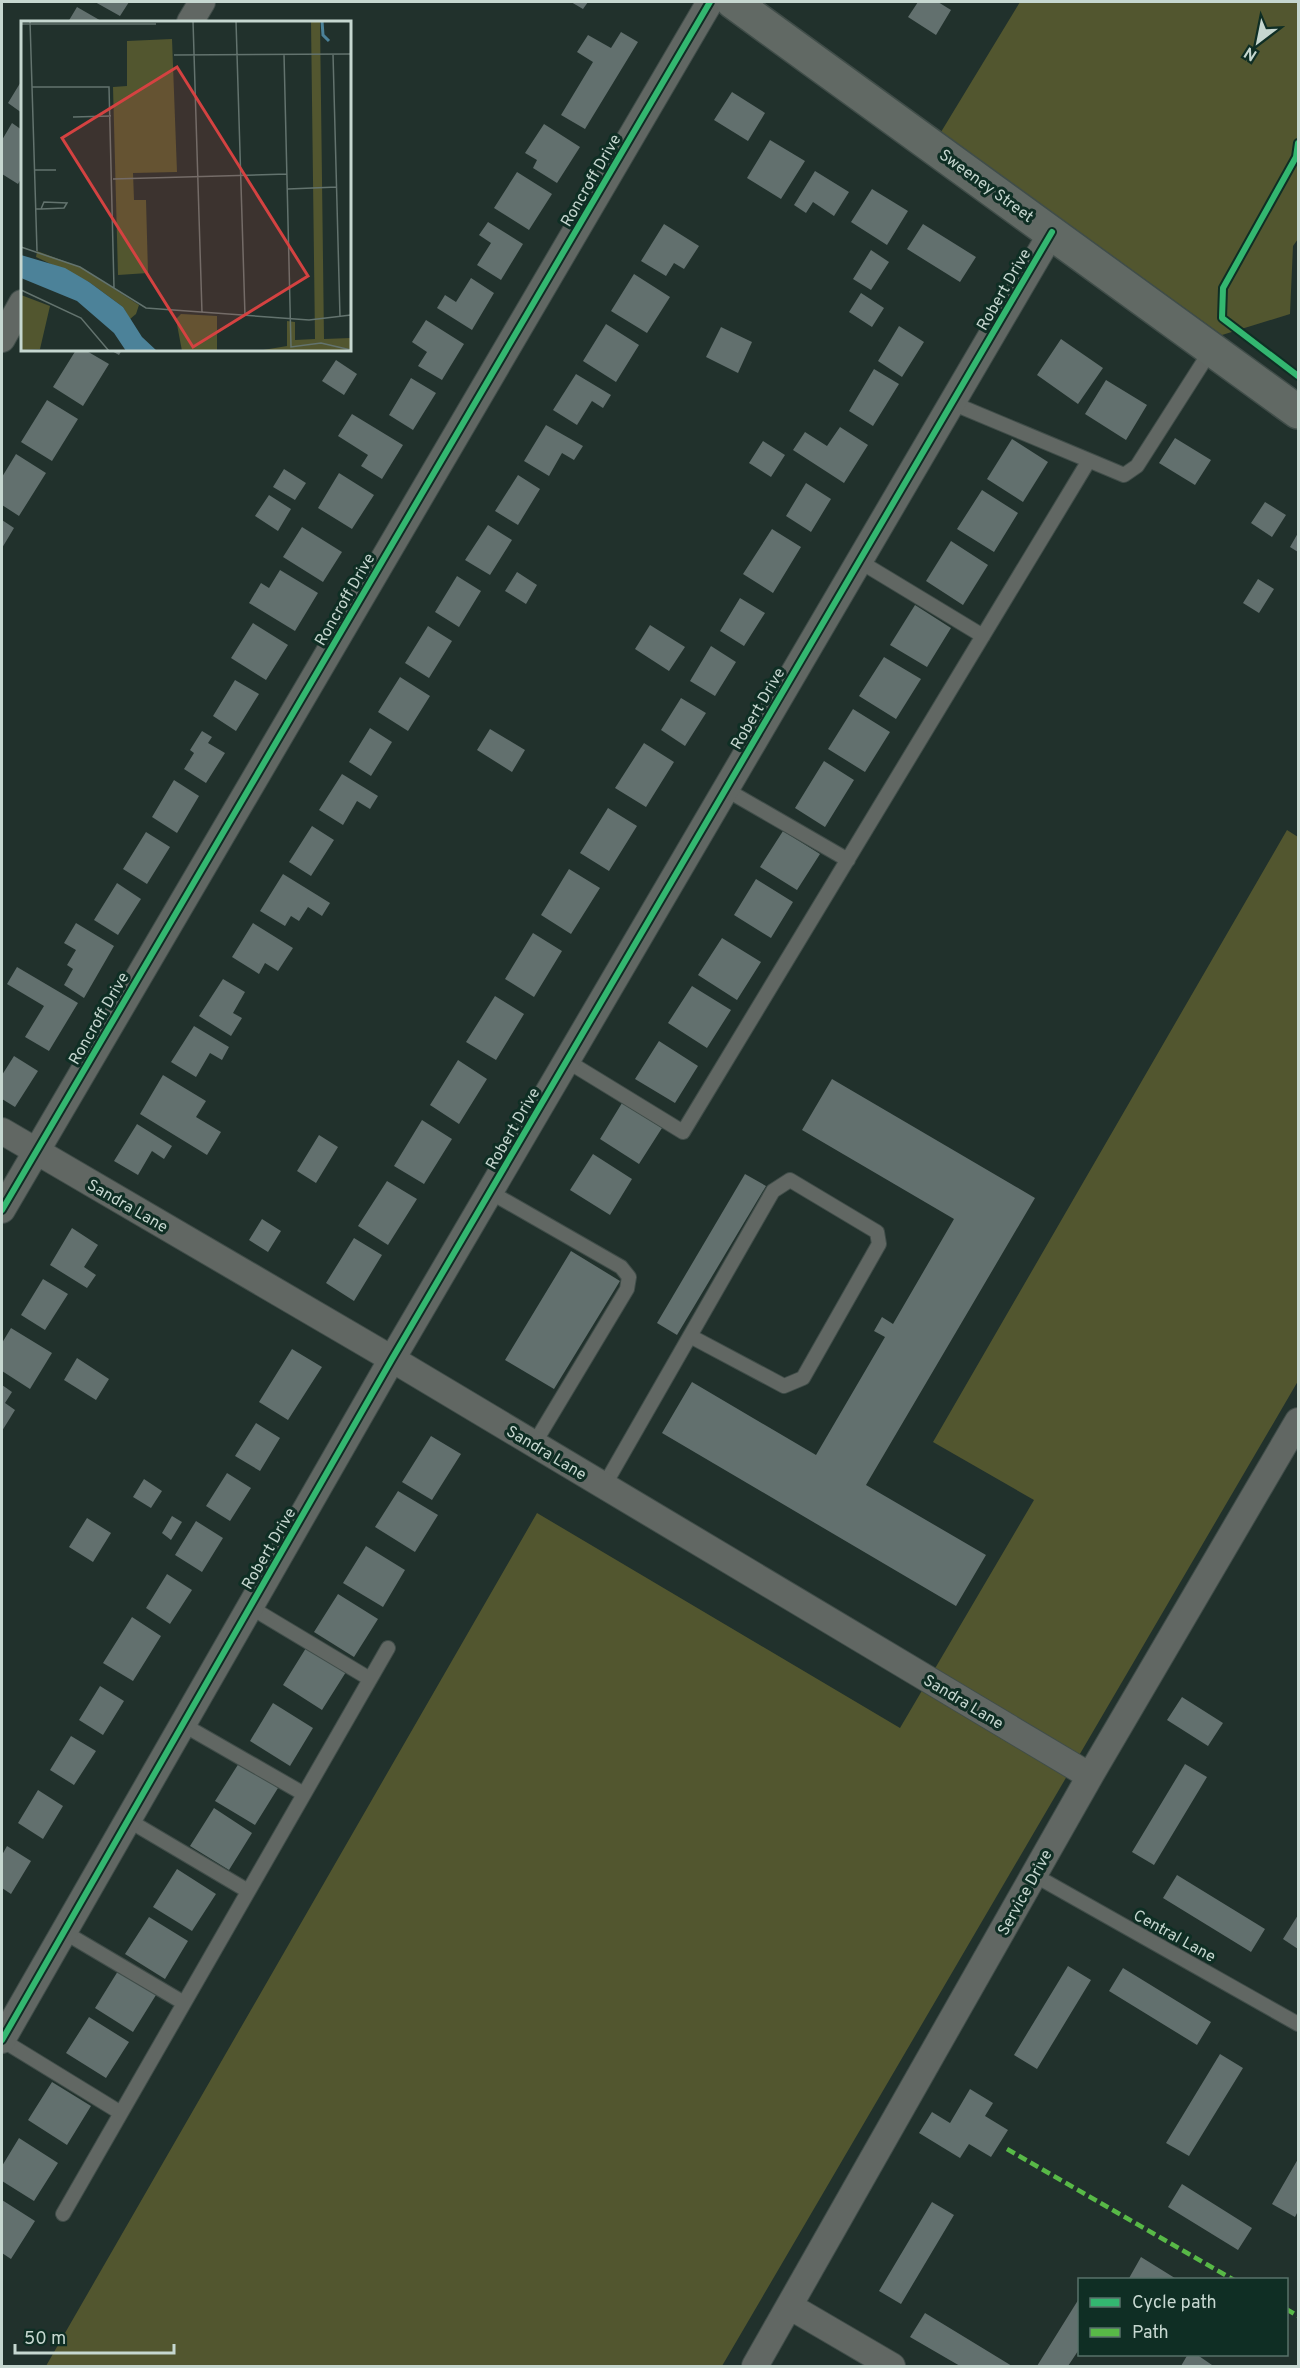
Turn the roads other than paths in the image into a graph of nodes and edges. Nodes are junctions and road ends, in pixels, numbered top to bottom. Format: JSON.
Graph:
{"nodes":[{"id":1,"x":202,"y":2,"type":"edge"},
{"id":2,"x":710,"y":2,"type":"edge"},
{"id":3,"x":734,"y":2,"type":"edge"},
{"id":4,"x":191,"y":21,"type":"edge"},
{"id":5,"x":1052,"y":232,"type":"junction"},
{"id":6,"x":21,"y":305,"type":"edge"},
{"id":7,"x":2,"y":339,"type":"edge"},
{"id":8,"x":1212,"y":349,"type":"junction"},
{"id":9,"x":952,"y":403,"type":"junction"},
{"id":10,"x":1299,"y":412,"type":"edge"},
{"id":11,"x":1088,"y":462,"type":"junction"},
{"id":12,"x":859,"y":561,"type":"junction"},
{"id":13,"x":983,"y":636,"type":"junction"},
{"id":14,"x":725,"y":789,"type":"junction"},
{"id":15,"x":848,"y":860,"type":"junction"},
{"id":16,"x":567,"y":1060,"type":"junction"},
{"id":17,"x":2,"y":1131,"type":"edge"},
{"id":18,"x":36,"y":1151,"type":"junction"},
{"id":19,"x":490,"y":1192,"type":"junction"},
{"id":20,"x":2,"y":1210,"type":"edge"},
{"id":21,"x":690,"y":1336,"type":"junction"},
{"id":22,"x":392,"y":1359,"type":"junction"},
{"id":23,"x":1299,"y":1421,"type":"edge"},
{"id":24,"x":534,"y":1444,"type":"junction"},
{"id":25,"x":604,"y":1486,"type":"junction"},
{"id":26,"x":250,"y":1607,"type":"junction"},
{"id":27,"x":388,"y":1648,"type":"dead end"},
{"id":28,"x":370,"y":1679,"type":"junction"},
{"id":29,"x":182,"y":1724,"type":"junction"},
{"id":30,"x":1090,"y":1776,"type":"junction"},
{"id":31,"x":304,"y":1794,"type":"junction"},
{"id":32,"x":128,"y":1820,"type":"junction"},
{"id":33,"x":1034,"y":1875,"type":"junction"},
{"id":34,"x":248,"y":1891,"type":"junction"},
{"id":35,"x":64,"y":1932,"type":"junction"},
{"id":36,"x":184,"y":2003,"type":"junction"},
{"id":37,"x":1299,"y":2024,"type":"edge"},
{"id":38,"x":2,"y":2040,"type":"edge"},
{"id":39,"x":121,"y":2113,"type":"junction"},
{"id":40,"x":63,"y":2214,"type":"dead end"},
{"id":41,"x":791,"y":2307,"type":"junction"},
{"id":42,"x":755,"y":2367,"type":"edge"},
{"id":43,"x":892,"y":2367,"type":"edge"}],
"edges":[{"from":1,"to":4,"type":"street"},
{"from":2,"to":18,"type":"street","name":"Roncroff Drive"},
{"from":3,"to":5,"type":"street","name":"Sweeney Street"},
{"from":5,"to":8,"type":"street","name":"Sweeney Street"},
{"from":5,"to":9,"type":"street","name":"Robert Drive"},
{"from":6,"to":7,"type":"street"},
{"from":8,"to":10,"type":"street","name":"Sweeney Street"},
{"from":8,"to":11,"type":"lane"},
{"from":9,"to":11,"type":"lane"},
{"from":9,"to":12,"type":"street","name":"Robert Drive"},
{"from":11,"to":13,"type":"lane"},
{"from":12,"to":13,"type":"lane"},
{"from":12,"to":14,"type":"street","name":"Robert Drive"},
{"from":13,"to":15,"type":"lane"},
{"from":14,"to":15,"type":"lane"},
{"from":14,"to":16,"type":"street","name":"Robert Drive"},
{"from":15,"to":16,"type":"lane"},
{"from":16,"to":19,"type":"street","name":"Robert Drive"},
{"from":17,"to":18,"type":"street","name":"Sandra Lane"},
{"from":18,"to":20,"type":"street","name":"Roncroff Drive"},
{"from":18,"to":22,"type":"street","name":"Sandra Lane"},
{"from":19,"to":22,"type":"street","name":"Robert Drive"},
{"from":19,"to":24,"type":"lane"},
{"from":21,"to":21,"type":"lane"},
{"from":21,"to":25,"type":"lane"},
{"from":22,"to":24,"type":"street","name":"Sandra Lane"},
{"from":22,"to":26,"type":"street","name":"Robert Drive"},
{"from":23,"to":30,"type":"street","name":"Service Drive"},
{"from":24,"to":25,"type":"street","name":"Sandra Lane"},
{"from":25,"to":30,"type":"street","name":"Sandra Lane"},
{"from":26,"to":28,"type":"lane"},
{"from":26,"to":29,"type":"street","name":"Robert Drive"},
{"from":27,"to":28,"type":"lane"},
{"from":28,"to":31,"type":"lane"},
{"from":29,"to":31,"type":"lane"},
{"from":29,"to":32,"type":"street","name":"Robert Drive"},
{"from":30,"to":33,"type":"street","name":"Service Drive"},
{"from":31,"to":34,"type":"lane"},
{"from":32,"to":34,"type":"lane"},
{"from":32,"to":35,"type":"street","name":"Robert Drive"},
{"from":33,"to":37,"type":"lane","name":"Central Lane"},
{"from":33,"to":41,"type":"street","name":"Service Drive"},
{"from":34,"to":36,"type":"lane"},
{"from":35,"to":36,"type":"lane"},
{"from":35,"to":38,"type":"street","name":"Robert Drive"},
{"from":36,"to":39,"type":"lane"},
{"from":38,"to":39,"type":"lane"},
{"from":39,"to":40,"type":"lane"},
{"from":41,"to":42,"type":"street","name":"Service Drive"},
{"from":41,"to":43,"type":"street"}]}
